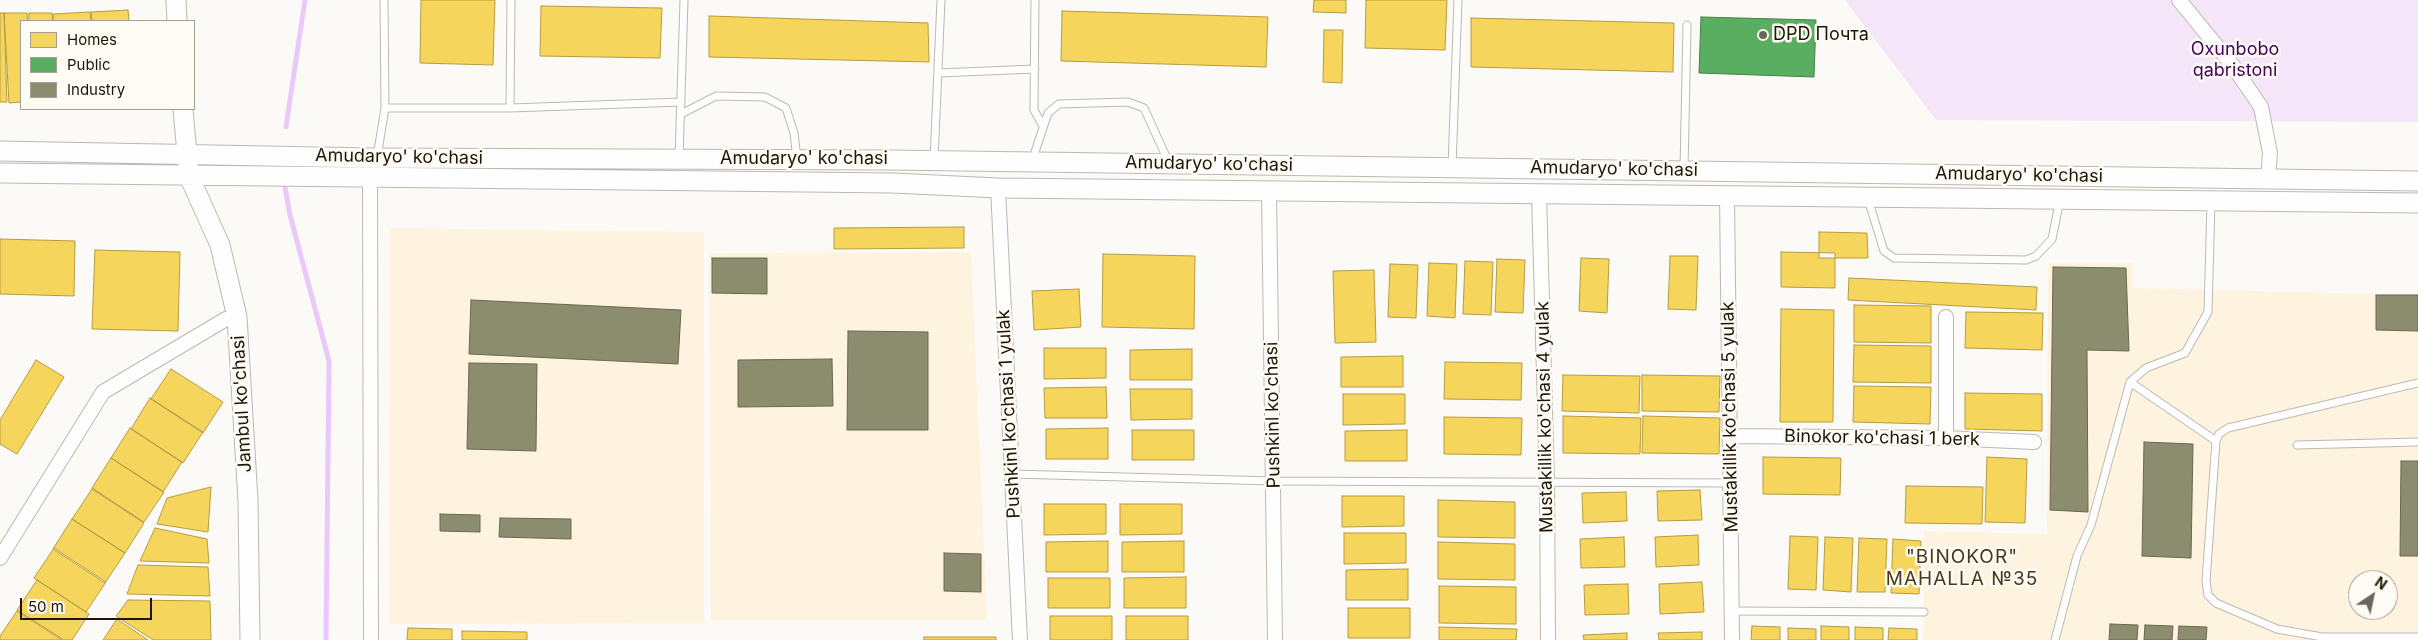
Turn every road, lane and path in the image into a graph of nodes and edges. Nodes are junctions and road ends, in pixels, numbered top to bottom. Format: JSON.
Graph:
{"nodes":[{"id":1,"x":176,"y":0,"type":"edge"},
{"id":2,"x":384,"y":0,"type":"edge"},
{"id":3,"x":510,"y":0,"type":"edge"},
{"id":4,"x":684,"y":0,"type":"edge"},
{"id":5,"x":941,"y":0,"type":"edge"},
{"id":6,"x":1035,"y":0,"type":"edge"},
{"id":7,"x":1458,"y":0,"type":"edge"},
{"id":8,"x":2179,"y":0,"type":"edge"},
{"id":9,"x":177,"y":20,"type":"edge"},
{"id":10,"x":1687,"y":25,"type":"dead end"},
{"id":11,"x":1035,"y":69,"type":"junction"},
{"id":12,"x":938,"y":73,"type":"junction"},
{"id":13,"x":681,"y":102,"type":"junction"},
{"id":14,"x":385,"y":108,"type":"junction"},
{"id":15,"x":510,"y":108,"type":"junction"},
{"id":16,"x":183,"y":110,"type":"edge"},
{"id":17,"x":680,"y":114,"type":"junction"},
{"id":18,"x":1043,"y":126,"type":"junction"},
{"id":19,"x":0,"y":151,"type":"edge"},
{"id":20,"x":187,"y":153,"type":"junction"},
{"id":21,"x":377,"y":158,"type":"junction"},
{"id":22,"x":679,"y":159,"type":"junction"},
{"id":23,"x":798,"y":159,"type":"junction"},
{"id":24,"x":934,"y":160,"type":"junction"},
{"id":25,"x":1031,"y":162,"type":"junction"},
{"id":26,"x":1169,"y":163,"type":"junction"},
{"id":27,"x":1268,"y":164,"type":"junction"},
{"id":28,"x":1452,"y":167,"type":"junction"},
{"id":29,"x":1684,"y":170,"type":"junction"},
{"id":30,"x":0,"y":173,"type":"edge"},
{"id":31,"x":188,"y":176,"type":"junction"},
{"id":32,"x":370,"y":177,"type":"junction"},
{"id":33,"x":2268,"y":179,"type":"junction"},
{"id":34,"x":2418,"y":181,"type":"edge"},
{"id":35,"x":998,"y":188,"type":"junction"},
{"id":36,"x":1269,"y":191,"type":"junction"},
{"id":37,"x":1540,"y":194,"type":"junction"},
{"id":38,"x":1727,"y":194,"type":"junction"},
{"id":39,"x":1867,"y":196,"type":"junction"},
{"id":40,"x":2060,"y":198,"type":"junction"},
{"id":41,"x":2211,"y":200,"type":"junction"},
{"id":42,"x":2418,"y":203,"type":"edge"},
{"id":43,"x":1946,"y":317,"type":"dead end"},
{"id":44,"x":226,"y":319,"type":"dead end"},
{"id":45,"x":2130,"y":382,"type":"junction"},
{"id":46,"x":2418,"y":384,"type":"edge"},
{"id":47,"x":1731,"y":436,"type":"junction"},
{"id":48,"x":1946,"y":438,"type":"junction"},
{"id":49,"x":2034,"y":442,"type":"dead end"},
{"id":50,"x":2216,"y":442,"type":"junction"},
{"id":51,"x":2418,"y":442,"type":"edge"},
{"id":52,"x":2297,"y":445,"type":"dead end"},
{"id":53,"x":1011,"y":474,"type":"junction"},
{"id":54,"x":1274,"y":481,"type":"junction"},
{"id":55,"x":1547,"y":482,"type":"junction"},
{"id":56,"x":1732,"y":483,"type":"junction"},
{"id":57,"x":0,"y":558,"type":"edge"},
{"id":58,"x":1732,"y":611,"type":"junction"},
{"id":59,"x":1924,"y":612,"type":"dead end"},
{"id":60,"x":2418,"y":637,"type":"edge"},
{"id":61,"x":250,"y":640,"type":"edge"},
{"id":62,"x":371,"y":640,"type":"edge"},
{"id":63,"x":1020,"y":640,"type":"edge"},
{"id":64,"x":1275,"y":640,"type":"edge"},
{"id":65,"x":1548,"y":640,"type":"edge"},
{"id":66,"x":1732,"y":640,"type":"edge"},
{"id":67,"x":2055,"y":640,"type":"edge"}],
"edges":[{"from":1,"to":9,"type":"street"},
{"from":2,"to":14,"type":"lane"},
{"from":3,"to":15,"type":"lane"},
{"from":4,"to":13,"type":"lane"},
{"from":5,"to":12,"type":"lane"},
{"from":6,"to":11,"type":"lane"},
{"from":7,"to":28,"type":"lane"},
{"from":8,"to":33,"type":"street"},
{"from":10,"to":29,"type":"lane"},
{"from":11,"to":12,"type":"lane"},
{"from":11,"to":18,"type":"lane"},
{"from":12,"to":24,"type":"lane"},
{"from":13,"to":15,"type":"lane"},
{"from":13,"to":17,"type":"lane"},
{"from":14,"to":15,"type":"lane"},
{"from":14,"to":21,"type":"lane"},
{"from":16,"to":20,"type":"street"},
{"from":17,"to":22,"type":"lane"},
{"from":17,"to":23,"type":"lane"},
{"from":18,"to":25,"type":"lane"},
{"from":18,"to":26,"type":"lane"},
{"from":19,"to":20,"type":"street","name":"Amudaryo' ko'chasi"},
{"from":20,"to":21,"type":"street","name":"Amudaryo' ko'chasi"},
{"from":20,"to":31,"type":"street"},
{"from":21,"to":22,"type":"street","name":"Amudaryo' ko'chasi"},
{"from":22,"to":23,"type":"street","name":"Amudaryo' ko'chasi"},
{"from":23,"to":24,"type":"street","name":"Amudaryo' ko'chasi"},
{"from":24,"to":25,"type":"street","name":"Amudaryo' ko'chasi"},
{"from":25,"to":26,"type":"street","name":"Amudaryo' ko'chasi"},
{"from":26,"to":27,"type":"street","name":"Amudaryo' ko'chasi"},
{"from":27,"to":28,"type":"street","name":"Amudaryo' ko'chasi"},
{"from":27,"to":36,"type":"street"},
{"from":28,"to":29,"type":"street","name":"Amudaryo' ko'chasi"},
{"from":29,"to":33,"type":"street","name":"Amudaryo' ko'chasi"},
{"from":30,"to":31,"type":"street","name":"Amudaryo' ko'chasi"},
{"from":31,"to":32,"type":"street","name":"Amudaryo' ko'chasi"},
{"from":31,"to":61,"type":"street","name":"Jambul ko'chasi"},
{"from":32,"to":35,"type":"street","name":"Amudaryo' ko'chasi"},
{"from":32,"to":62,"type":"street"},
{"from":33,"to":34,"type":"street","name":"Amudaryo' ko'chasi"},
{"from":35,"to":36,"type":"street","name":"Amudaryo' ko'chasi"},
{"from":35,"to":53,"type":"street","name":"Pushkinl ko'chasi 1 yulak"},
{"from":36,"to":37,"type":"street","name":"Amudaryo' ko'chasi"},
{"from":36,"to":54,"type":"street","name":"Pushkinl ko'chasi"},
{"from":37,"to":38,"type":"street","name":"Amudaryo' ko'chasi"},
{"from":37,"to":55,"type":"street","name":"Mustakillik ko'chasi 4 yulak"},
{"from":38,"to":39,"type":"street","name":"Amudaryo' ko'chasi"},
{"from":38,"to":47,"type":"street","name":"Mustakillik ko'chasi 5 yulak"},
{"from":39,"to":40,"type":"street","name":"Amudaryo' ko'chasi"},
{"from":39,"to":40,"type":"lane"},
{"from":40,"to":41,"type":"street","name":"Amudaryo' ko'chasi"},
{"from":41,"to":42,"type":"street","name":"Amudaryo' ko'chasi"},
{"from":41,"to":45,"type":"lane"},
{"from":43,"to":48,"type":"street"},
{"from":44,"to":57,"type":"street"},
{"from":45,"to":50,"type":"lane"},
{"from":45,"to":67,"type":"lane"},
{"from":46,"to":50,"type":"lane"},
{"from":47,"to":48,"type":"street","name":"Binokor ko'chasi 1 berk"},
{"from":47,"to":56,"type":"street","name":"Mustakillik ko'chasi 5 yulak"},
{"from":48,"to":49,"type":"street","name":"Binokor ko'chasi 1 berk"},
{"from":50,"to":60,"type":"lane"},
{"from":51,"to":52,"type":"lane"},
{"from":53,"to":54,"type":"lane"},
{"from":53,"to":63,"type":"street","name":"Pushkinl ko'chasi 1 yulak"},
{"from":54,"to":55,"type":"lane"},
{"from":54,"to":64,"type":"street","name":"Pushkinl ko'chasi"},
{"from":55,"to":56,"type":"lane"},
{"from":55,"to":65,"type":"street","name":"Mustakillik ko'chasi 4 yulak"},
{"from":56,"to":58,"type":"street","name":"Mustakillik ko'chasi 5 yulak"},
{"from":58,"to":59,"type":"lane"},
{"from":58,"to":66,"type":"street","name":"Mustakillik ko'chasi 5 yulak"}]}
